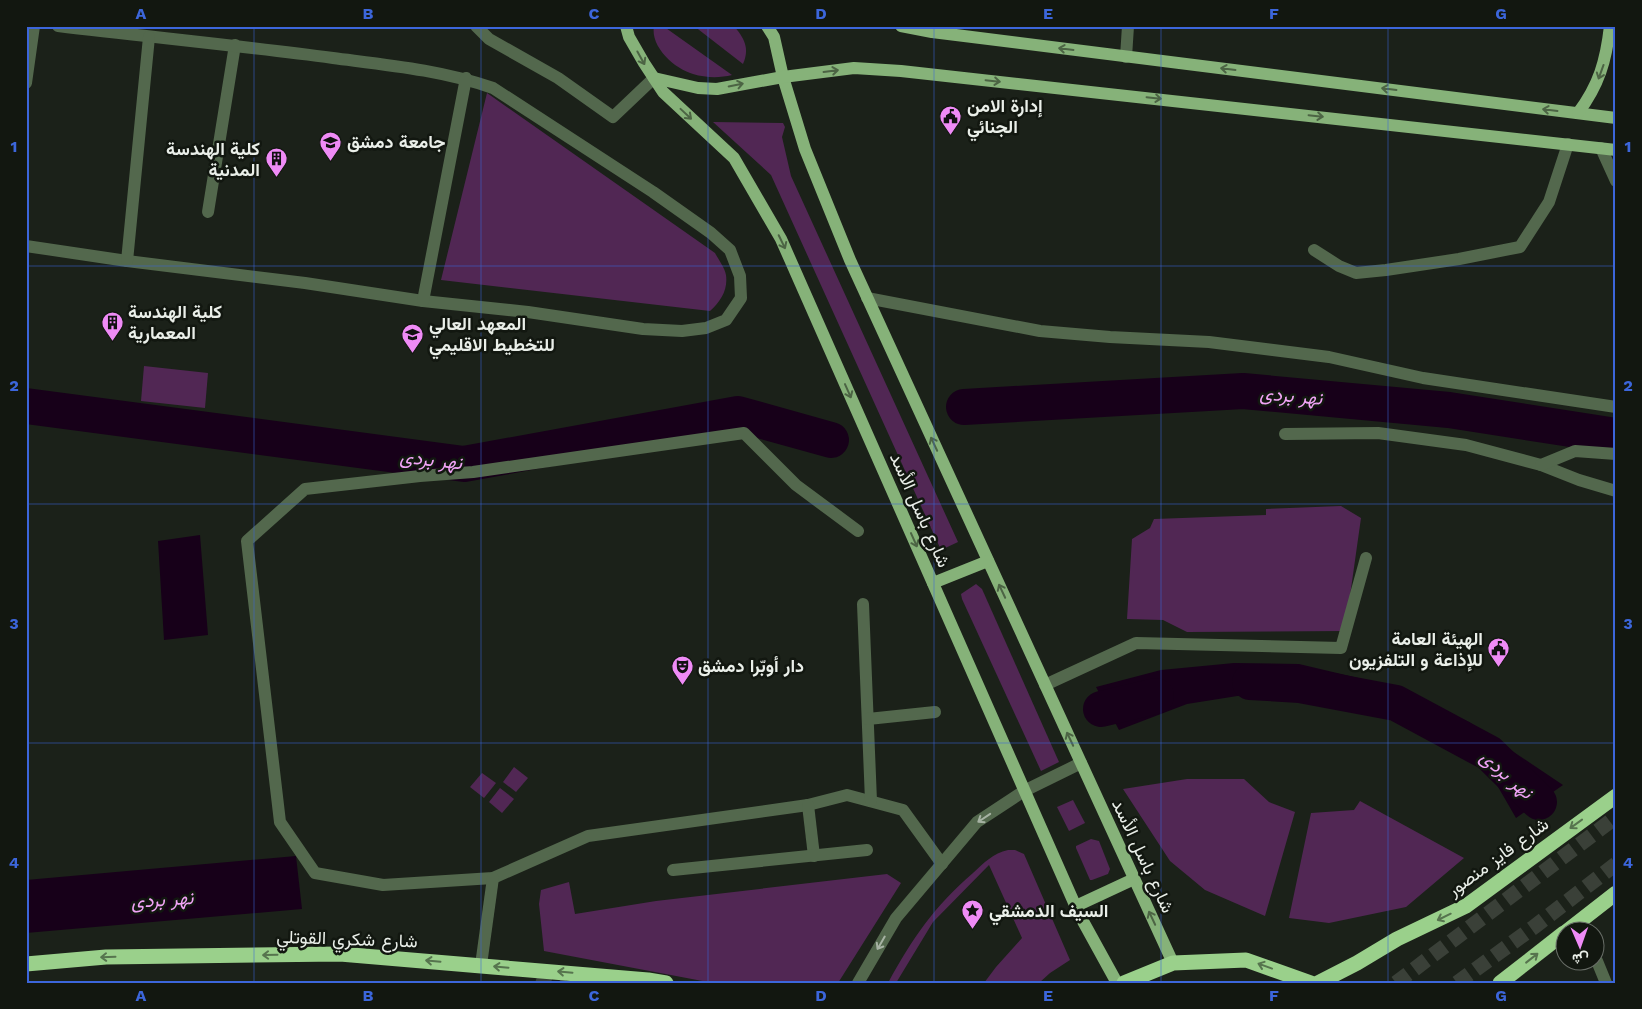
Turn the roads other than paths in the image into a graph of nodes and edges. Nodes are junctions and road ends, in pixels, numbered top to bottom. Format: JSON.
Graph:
{"nodes":[{"id":1,"x":34,"y":26,"type":"edge"},
{"id":2,"x":58,"y":26,"type":"edge"},
{"id":3,"x":476,"y":26,"type":"edge"},
{"id":4,"x":767,"y":26,"type":"edge"},
{"id":5,"x":901,"y":26,"type":"edge"},
{"id":6,"x":1128,"y":26,"type":"edge"},
{"id":7,"x":1610,"y":26,"type":"edge"},
{"id":8,"x":628,"y":32,"type":"edge"},
{"id":9,"x":149,"y":37,"type":"junction"},
{"id":10,"x":235,"y":45,"type":"junction"},
{"id":11,"x":1126,"y":57,"type":"junction"},
{"id":12,"x":782,"y":77,"type":"junction"},
{"id":13,"x":466,"y":78,"type":"junction"},
{"id":14,"x":654,"y":78,"type":"junction"},
{"id":15,"x":26,"y":84,"type":"edge"},
{"id":16,"x":1578,"y":113,"type":"junction"},
{"id":17,"x":1616,"y":118,"type":"edge"},
{"id":18,"x":1568,"y":144,"type":"junction"},
{"id":19,"x":1601,"y":148,"type":"junction"},
{"id":20,"x":1616,"y":150,"type":"edge"},
{"id":21,"x":1616,"y":181,"type":"edge"},
{"id":22,"x":208,"y":212,"type":"dead end"},
{"id":23,"x":26,"y":246,"type":"edge"},
{"id":24,"x":1314,"y":250,"type":"dead end"},
{"id":25,"x":127,"y":261,"type":"junction"},
{"id":26,"x":867,"y":298,"type":"junction"},
{"id":27,"x":423,"y":301,"type":"junction"},
{"id":28,"x":1616,"y":407,"type":"edge"},
{"id":29,"x":1285,"y":434,"type":"dead end"},
{"id":30,"x":1616,"y":454,"type":"edge"},
{"id":31,"x":1541,"y":466,"type":"junction"},
{"id":32,"x":1616,"y":490,"type":"edge"},
{"id":33,"x":858,"y":531,"type":"dead end"},
{"id":34,"x":1366,"y":558,"type":"dead end"},
{"id":35,"x":988,"y":561,"type":"junction"},
{"id":36,"x":933,"y":583,"type":"junction"},
{"id":37,"x":862,"y":604,"type":"dead end"},
{"id":38,"x":1045,"y":685,"type":"junction"},
{"id":39,"x":935,"y":712,"type":"dead end"},
{"id":40,"x":868,"y":719,"type":"junction"},
{"id":41,"x":1081,"y":763,"type":"junction"},
{"id":42,"x":1024,"y":791,"type":"junction"},
{"id":43,"x":1616,"y":796,"type":"edge"},
{"id":44,"x":870,"y":801,"type":"junction"},
{"id":45,"x":808,"y":805,"type":"junction"},
{"id":46,"x":867,"y":850,"type":"dead end"},
{"id":47,"x":814,"y":856,"type":"junction"},
{"id":48,"x":942,"y":864,"type":"junction"},
{"id":49,"x":673,"y":870,"type":"dead end"},
{"id":50,"x":493,"y":878,"type":"junction"},
{"id":51,"x":1134,"y":879,"type":"junction"},
{"id":52,"x":1616,"y":893,"type":"edge"},
{"id":53,"x":1076,"y":906,"type":"junction"},
{"id":54,"x":1580,"y":922,"type":"edge"},
{"id":55,"x":1554,"y":942,"type":"edge"},
{"id":56,"x":1172,"y":963,"type":"junction"},
{"id":57,"x":26,"y":964,"type":"edge"},
{"id":58,"x":481,"y":965,"type":"junction"},
{"id":59,"x":666,"y":983,"type":"edge"},
{"id":60,"x":858,"y":983,"type":"edge"},
{"id":61,"x":1117,"y":983,"type":"edge"},
{"id":62,"x":1124,"y":983,"type":"edge"},
{"id":63,"x":1311,"y":983,"type":"edge"},
{"id":64,"x":1318,"y":983,"type":"edge"},
{"id":65,"x":1500,"y":983,"type":"edge"}],
"edges":[{"from":1,"to":15,"type":"street"},
{"from":2,"to":9,"type":"street"},
{"from":3,"to":14,"type":"street"},
{"from":4,"to":12,"type":"main road","name":"شارع باسل الأسد"},
{"from":11,"to":5,"type":"main road","one_way":true},
{"from":6,"to":11,"type":"street"},
{"from":7,"to":16,"type":"main road","one_way":true},
{"from":8,"to":14,"type":"main road","name":"شارع باسل الأسد","one_way":true},
{"from":9,"to":10,"type":"street"},
{"from":9,"to":25,"type":"street"},
{"from":10,"to":13,"type":"street"},
{"from":10,"to":22,"type":"street"},
{"from":16,"to":11,"type":"main road","one_way":true},
{"from":14,"to":12,"type":"main road","one_way":true},
{"from":12,"to":18,"type":"main road","one_way":true},
{"from":12,"to":26,"type":"main road","name":"شارع باسل الأسد"},
{"from":13,"to":27,"type":"street"},
{"from":13,"to":27,"type":"street"},
{"from":14,"to":36,"type":"main road","name":"شارع باسل الأسد","one_way":true},
{"from":16,"to":17,"type":"main road"},
{"from":18,"to":19,"type":"main road"},
{"from":18,"to":24,"type":"street"},
{"from":19,"to":20,"type":"main road"},
{"from":19,"to":21,"type":"street"},
{"from":23,"to":25,"type":"street"},
{"from":25,"to":27,"type":"street"},
{"from":26,"to":28,"type":"street"},
{"from":35,"to":26,"type":"main road","name":"شارع باسل الأسد","one_way":true},
{"from":29,"to":31,"type":"street"},
{"from":30,"to":31,"type":"street"},
{"from":31,"to":32,"type":"street"},
{"from":33,"to":50,"type":"street"},
{"from":34,"to":38,"type":"street"},
{"from":35,"to":36,"type":"main road"},
{"from":38,"to":35,"type":"main road","name":"شارع باسل الأسد","one_way":true},
{"from":36,"to":42,"type":"main road","name":"شارع باسل الأسد"},
{"from":37,"to":40,"type":"street"},
{"from":41,"to":38,"type":"main road","name":"شارع باسل الأسد","one_way":true},
{"from":39,"to":40,"type":"street"},
{"from":40,"to":44,"type":"street"},
{"from":41,"to":42,"type":"street"},
{"from":41,"to":51,"type":"main road","name":"شارع باسل الأسد"},
{"from":42,"to":48,"type":"street","one_way":true},
{"from":42,"to":53,"type":"main road","name":"شارع باسل الأسد"},
{"from":43,"to":64,"type":"highway","name":"شارع فايز منصور","one_way":true},
{"from":44,"to":45,"type":"street"},
{"from":44,"to":48,"type":"street"},
{"from":45,"to":47,"type":"street"},
{"from":45,"to":50,"type":"street"},
{"from":46,"to":47,"type":"street"},
{"from":47,"to":49,"type":"street"},
{"from":48,"to":60,"type":"street","one_way":true},
{"from":50,"to":58,"type":"street"},
{"from":51,"to":53,"type":"main road"},
{"from":56,"to":51,"type":"main road","name":"شارع باسل الأسد","one_way":true},
{"from":52,"to":54,"type":"highway"},
{"from":53,"to":61,"type":"main road","name":"شارع باسل الأسد"},
{"from":65,"to":55,"type":"highway","one_way":true},
{"from":56,"to":62,"type":"highway"},
{"from":63,"to":56,"type":"highway","one_way":true},
{"from":58,"to":57,"type":"highway","name":"شارع شكري القوتلي","one_way":true},
{"from":59,"to":58,"type":"highway","name":"شارع شكري القوتلي","one_way":true}]}
